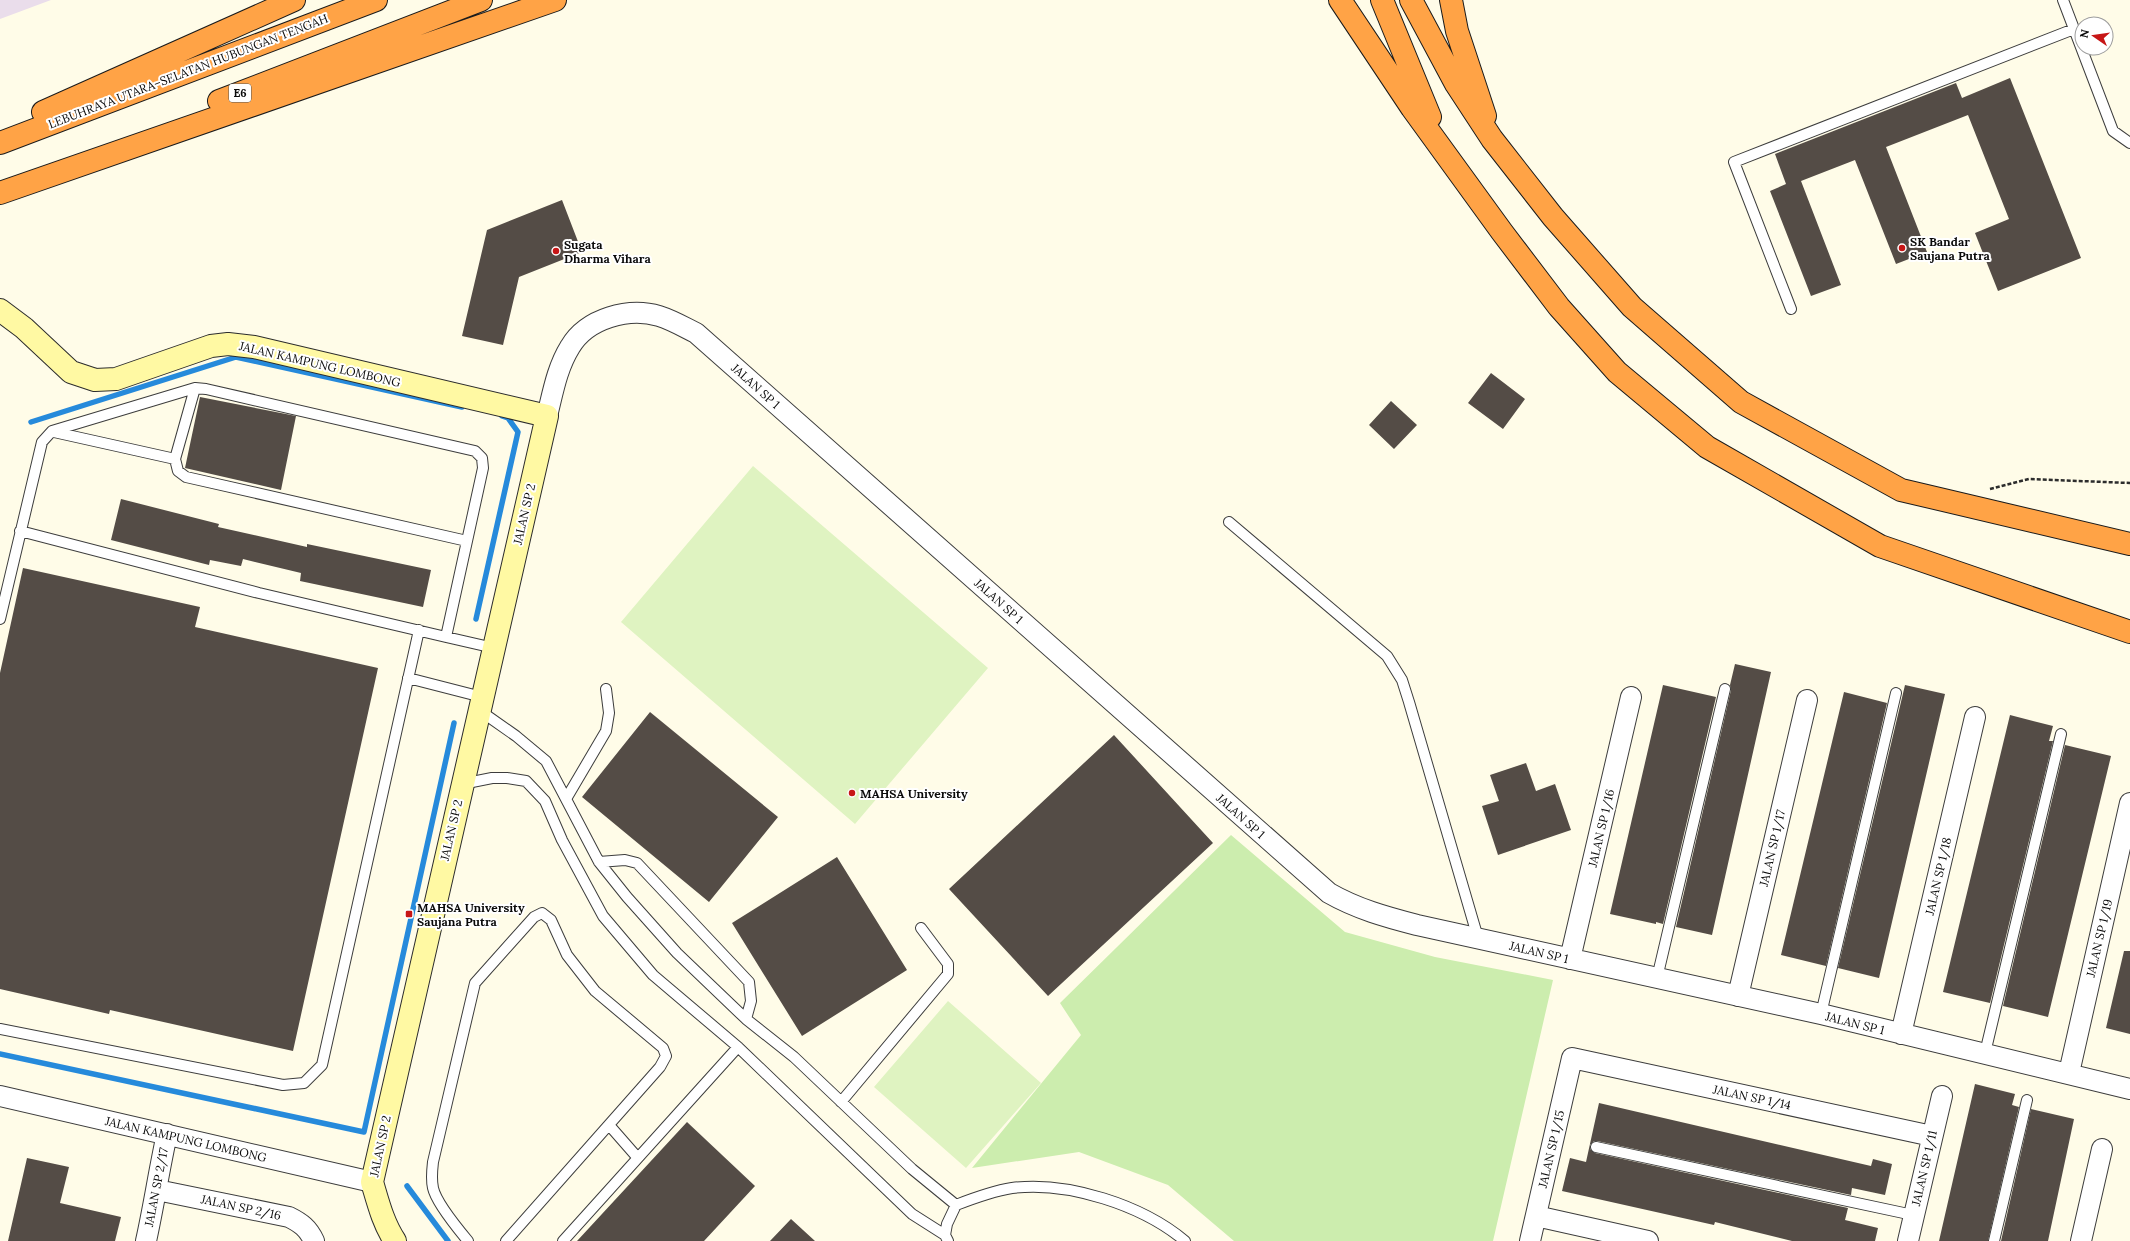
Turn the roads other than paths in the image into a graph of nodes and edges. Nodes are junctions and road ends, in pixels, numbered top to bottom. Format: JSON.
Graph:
{"nodes":[{"id":1,"x":294,"y":0,"type":"edge"},
{"id":2,"x":376,"y":0,"type":"edge"},
{"id":3,"x":481,"y":0,"type":"edge"},
{"id":4,"x":555,"y":0,"type":"edge"},
{"id":5,"x":1340,"y":0,"type":"edge"},
{"id":6,"x":1382,"y":0,"type":"edge"},
{"id":7,"x":1411,"y":0,"type":"edge"},
{"id":8,"x":1451,"y":0,"type":"edge"},
{"id":9,"x":2063,"y":0,"type":"edge"},
{"id":10,"x":2074,"y":29,"type":"joint"},
{"id":11,"x":2084,"y":56,"type":"edge"},
{"id":12,"x":0,"y":131,"type":"edge"},
{"id":13,"x":1492,"y":139,"type":"junction"},
{"id":14,"x":0,"y":143,"type":"edge"},
{"id":15,"x":2130,"y":143,"type":"edge"},
{"id":16,"x":1440,"y":144,"type":"junction"},
{"id":17,"x":0,"y":186,"type":"edge"},
{"id":18,"x":0,"y":193,"type":"edge"},
{"id":19,"x":1791,"y":309,"type":"dead end"},
{"id":20,"x":0,"y":310,"type":"edge"},
{"id":21,"x":195,"y":388,"type":"junction"},
{"id":22,"x":547,"y":416,"type":"junction"},
{"id":23,"x":52,"y":431,"type":"junction"},
{"id":24,"x":175,"y":459,"type":"junction"},
{"id":25,"x":1229,"y":522,"type":"dead end"},
{"id":26,"x":20,"y":531,"type":"junction"},
{"id":27,"x":467,"y":541,"type":"junction"},
{"id":28,"x":2130,"y":544,"type":"edge"},
{"id":29,"x":0,"y":619,"type":"edge"},
{"id":30,"x":419,"y":630,"type":"junction"},
{"id":31,"x":2130,"y":632,"type":"edge"},
{"id":32,"x":446,"y":637,"type":"junction"},
{"id":33,"x":494,"y":648,"type":"junction"},
{"id":34,"x":408,"y":678,"type":"junction"},
{"id":35,"x":606,"y":688,"type":"dead end"},
{"id":36,"x":1725,"y":689,"type":"dead end"},
{"id":37,"x":1896,"y":693,"type":"dead end"},
{"id":38,"x":1631,"y":697,"type":"dead end"},
{"id":39,"x":1806,"y":700,"type":"dead end"},
{"id":40,"x":481,"y":703,"type":"junction"},
{"id":41,"x":1975,"y":717,"type":"dead end"},
{"id":42,"x":2061,"y":734,"type":"dead end"},
{"id":43,"x":462,"y":784,"type":"junction"},
{"id":44,"x":566,"y":799,"type":"junction"},
{"id":45,"x":2130,"y":803,"type":"edge"},
{"id":46,"x":599,"y":862,"type":"junction"},
{"id":47,"x":921,"y":928,"type":"dead end"},
{"id":48,"x":1478,"y":938,"type":"junction"},
{"id":49,"x":1570,"y":959,"type":"junction"},
{"id":50,"x":1657,"y":978,"type":"junction"},
{"id":51,"x":1738,"y":996,"type":"junction"},
{"id":52,"x":1821,"y":1014,"type":"junction"},
{"id":53,"x":746,"y":1019,"type":"junction"},
{"id":54,"x":0,"y":1029,"type":"edge"},
{"id":55,"x":1901,"y":1034,"type":"junction"},
{"id":56,"x":738,"y":1046,"type":"junction"},
{"id":57,"x":1985,"y":1053,"type":"junction"},
{"id":58,"x":1572,"y":1058,"type":"joint"},
{"id":59,"x":2069,"y":1073,"type":"junction"},
{"id":60,"x":2130,"y":1089,"type":"edge"},
{"id":61,"x":0,"y":1096,"type":"edge"},
{"id":62,"x":1942,"y":1096,"type":"dead end"},
{"id":63,"x":2027,"y":1100,"type":"dead end"},
{"id":64,"x":841,"y":1102,"type":"junction"},
{"id":65,"x":609,"y":1126,"type":"junction"},
{"id":66,"x":167,"y":1134,"type":"junction"},
{"id":67,"x":1932,"y":1136,"type":"junction"},
{"id":68,"x":1596,"y":1147,"type":"dead end"},
{"id":69,"x":2102,"y":1149,"type":"dead end"},
{"id":70,"x":637,"y":1157,"type":"junction"},
{"id":71,"x":372,"y":1182,"type":"junction"},
{"id":72,"x":157,"y":1190,"type":"junction"},
{"id":73,"x":956,"y":1205,"type":"junction"},
{"id":74,"x":1913,"y":1215,"type":"junction"},
{"id":75,"x":1536,"y":1216,"type":"junction"},
{"id":76,"x":947,"y":1238,"type":"edge"},
{"id":77,"x":146,"y":1241,"type":"edge"},
{"id":78,"x":314,"y":1241,"type":"edge"},
{"id":79,"x":395,"y":1241,"type":"edge"},
{"id":80,"x":468,"y":1241,"type":"edge"},
{"id":81,"x":506,"y":1241,"type":"edge"},
{"id":82,"x":563,"y":1241,"type":"edge"},
{"id":83,"x":1185,"y":1241,"type":"edge"},
{"id":84,"x":1530,"y":1241,"type":"edge"},
{"id":85,"x":1648,"y":1241,"type":"edge"},
{"id":86,"x":1908,"y":1241,"type":"edge"},
{"id":87,"x":1994,"y":1241,"type":"edge"},
{"id":88,"x":2081,"y":1241,"type":"edge"}],
"edges":[{"from":1,"to":12,"type":"highway"},
{"from":2,"to":14,"type":"highway","name":"LEBUHRAYA UTARA–SELATAN HUBUNGAN TENGAH"},
{"from":3,"to":17,"type":"highway","number":"E6"},
{"from":4,"to":18,"type":"highway"},
{"from":5,"to":16,"type":"highway"},
{"from":6,"to":16,"type":"highway"},
{"from":7,"to":13,"type":"highway"},
{"from":8,"to":13,"type":"highway"},
{"from":9,"to":10,"type":"lane"},
{"from":10,"to":19,"type":"lane"},
{"from":11,"to":15,"type":"lane"},
{"from":13,"to":28,"type":"highway"},
{"from":16,"to":31,"type":"highway"},
{"from":20,"to":22,"type":"street","name":"JALAN KAMPUNG LOMBONG"},
{"from":21,"to":23,"type":"lane"},
{"from":21,"to":24,"type":"lane"},
{"from":21,"to":27,"type":"lane"},
{"from":22,"to":33,"type":"street","name":"JALAN SP 2"},
{"from":22,"to":48,"type":"street","name":"JALAN SP 1"},
{"from":23,"to":24,"type":"lane"},
{"from":23,"to":26,"type":"lane"},
{"from":24,"to":27,"type":"lane"},
{"from":25,"to":48,"type":"lane"},
{"from":26,"to":29,"type":"lane"},
{"from":26,"to":30,"type":"lane"},
{"from":27,"to":32,"type":"lane"},
{"from":30,"to":32,"type":"lane"},
{"from":30,"to":34,"type":"lane"},
{"from":32,"to":33,"type":"lane"},
{"from":33,"to":40,"type":"street","name":"JALAN SP 2"},
{"from":34,"to":40,"type":"lane"},
{"from":34,"to":54,"type":"lane"},
{"from":35,"to":44,"type":"lane"},
{"from":36,"to":50,"type":"lane"},
{"from":37,"to":52,"type":"lane"},
{"from":38,"to":49,"type":"street","name":"JALAN SP 1/16"},
{"from":39,"to":51,"type":"street","name":"JALAN SP 1/17"},
{"from":40,"to":43,"type":"street","name":"JALAN SP 2"},
{"from":40,"to":44,"type":"lane"},
{"from":41,"to":55,"type":"street","name":"JALAN SP 1/18"},
{"from":42,"to":57,"type":"lane"},
{"from":43,"to":56,"type":"lane"},
{"from":43,"to":71,"type":"street","name":"JALAN SP 2"},
{"from":44,"to":46,"type":"lane"},
{"from":45,"to":59,"type":"street","name":"JALAN SP 1/19"},
{"from":46,"to":53,"type":"lane"},
{"from":46,"to":53,"type":"lane"},
{"from":47,"to":64,"type":"lane"},
{"from":48,"to":49,"type":"street","name":"JALAN SP 1"},
{"from":49,"to":50,"type":"street","name":"JALAN SP 1"},
{"from":50,"to":51,"type":"street","name":"JALAN SP 1"},
{"from":51,"to":52,"type":"street","name":"JALAN SP 1"},
{"from":52,"to":55,"type":"street","name":"JALAN SP 1"},
{"from":53,"to":64,"type":"lane"},
{"from":55,"to":57,"type":"street","name":"JALAN SP 1"},
{"from":56,"to":70,"type":"lane"},
{"from":56,"to":76,"type":"lane"},
{"from":57,"to":59,"type":"street","name":"JALAN SP 1"},
{"from":58,"to":67,"type":"street","name":"JALAN SP 1/14"},
{"from":58,"to":75,"type":"street","name":"JALAN SP 1/15"},
{"from":59,"to":60,"type":"street","name":"JALAN SP 1"},
{"from":61,"to":66,"type":"street","name":"JALAN KAMPUNG LOMBONG"},
{"from":62,"to":67,"type":"street","name":"JALAN SP 1/11"},
{"from":63,"to":87,"type":"lane"},
{"from":64,"to":73,"type":"lane"},
{"from":65,"to":70,"type":"lane"},
{"from":65,"to":80,"type":"lane"},
{"from":65,"to":81,"type":"lane"},
{"from":66,"to":71,"type":"street","name":"JALAN KAMPUNG LOMBONG"},
{"from":66,"to":72,"type":"street","name":"JALAN SP 2/17"},
{"from":67,"to":74,"type":"street","name":"JALAN SP 1/11"},
{"from":68,"to":74,"type":"lane"},
{"from":69,"to":88,"type":"street"},
{"from":70,"to":82,"type":"lane"},
{"from":71,"to":79,"type":"street","name":"JALAN SP 2"},
{"from":72,"to":77,"type":"street","name":"JALAN SP 2/17"},
{"from":72,"to":78,"type":"street","name":"JALAN SP 2/16"},
{"from":73,"to":76,"type":"lane"},
{"from":73,"to":83,"type":"lane"},
{"from":74,"to":86,"type":"street","name":"JALAN SP 1/11"},
{"from":75,"to":84,"type":"street","name":"JALAN SP 1/15"},
{"from":75,"to":85,"type":"street"}]}
